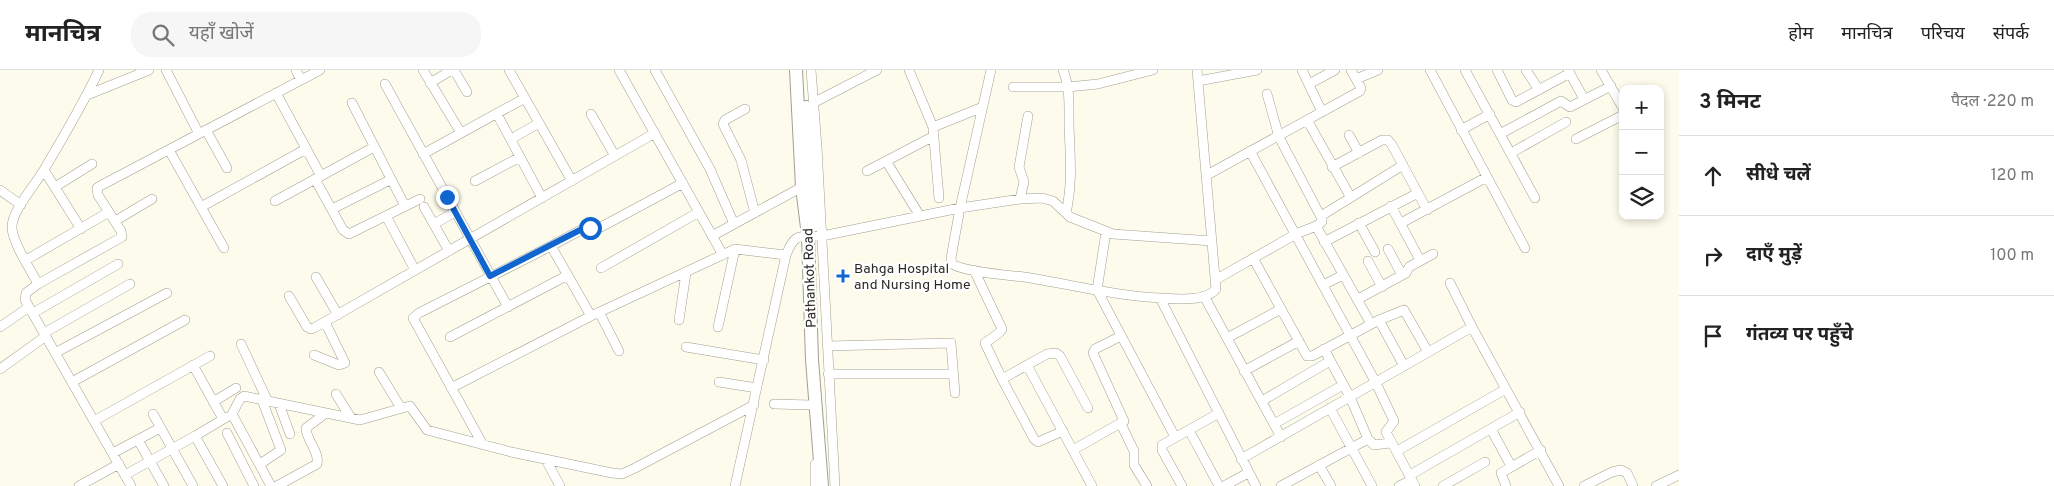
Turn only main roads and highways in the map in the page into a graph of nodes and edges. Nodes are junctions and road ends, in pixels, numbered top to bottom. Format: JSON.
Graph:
{"nodes":[{"id":1,"x":796,"y":70,"type":"edge"},
{"id":2,"x":803,"y":70,"type":"edge"},
{"id":3,"x":812,"y":236,"type":"junction"},
{"id":4,"x":822,"y":486,"type":"edge"},
{"id":5,"x":828,"y":486,"type":"edge"}],
"edges":[{"from":1,"to":3,"type":"highway","name":"Pathankot Road"},
{"from":2,"to":3,"type":"highway"},
{"from":3,"to":4,"type":"highway","name":"Pathankot Road"},
{"from":3,"to":5,"type":"highway"}]}
